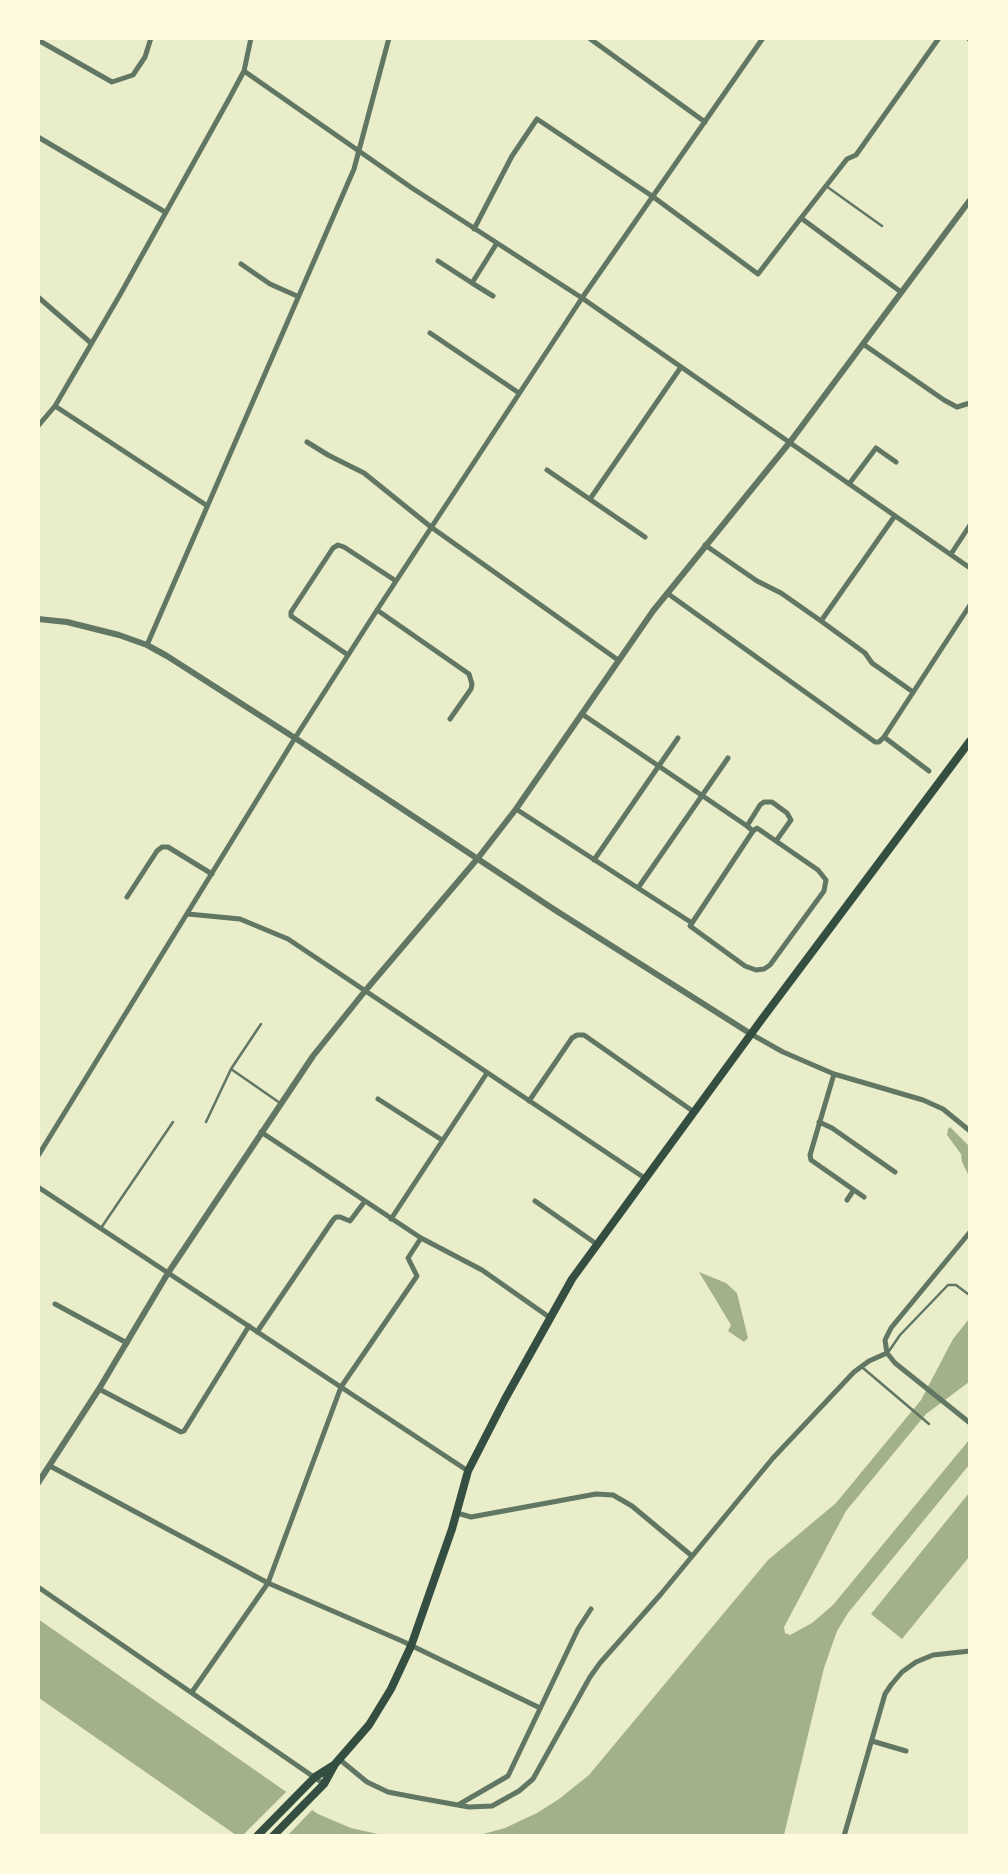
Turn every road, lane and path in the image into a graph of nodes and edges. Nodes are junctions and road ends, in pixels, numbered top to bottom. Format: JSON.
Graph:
{"nodes":[{"id":1,"x":151,"y":38,"type":"edge"},
{"id":2,"x":251,"y":38,"type":"edge"},
{"id":3,"x":388,"y":38,"type":"edge"},
{"id":4,"x":589,"y":38,"type":"edge"},
{"id":5,"x":939,"y":38,"type":"edge"},
{"id":6,"x":38,"y":40,"type":"edge"},
{"id":7,"x":760,"y":40,"type":"edge"},
{"id":8,"x":244,"y":71,"type":"junction"},
{"id":9,"x":705,"y":122,"type":"junction"},
{"id":10,"x":38,"y":137,"type":"edge"},
{"id":11,"x":359,"y":152,"type":"junction"},
{"id":12,"x":826,"y":186,"type":"junction"},
{"id":13,"x":652,"y":196,"type":"junction"},
{"id":14,"x":970,"y":200,"type":"edge"},
{"id":15,"x":165,"y":212,"type":"junction"},
{"id":16,"x":801,"y":218,"type":"junction"},
{"id":17,"x":882,"y":226,"type":"dead end"},
{"id":18,"x":474,"y":229,"type":"junction"},
{"id":19,"x":497,"y":243,"type":"junction"},
{"id":20,"x":438,"y":261,"type":"dead end"},
{"id":21,"x":241,"y":264,"type":"dead end"},
{"id":22,"x":472,"y":283,"type":"junction"},
{"id":23,"x":901,"y":292,"type":"junction"},
{"id":24,"x":297,"y":296,"type":"junction"},
{"id":25,"x":493,"y":296,"type":"dead end"},
{"id":26,"x":38,"y":297,"type":"edge"},
{"id":27,"x":582,"y":298,"type":"junction"},
{"id":28,"x":429,"y":333,"type":"dead end"},
{"id":29,"x":91,"y":344,"type":"junction"},
{"id":30,"x":863,"y":344,"type":"junction"},
{"id":31,"x":681,"y":367,"type":"junction"},
{"id":32,"x":519,"y":393,"type":"junction"},
{"id":33,"x":970,"y":403,"type":"edge"},
{"id":34,"x":55,"y":406,"type":"junction"},
{"id":35,"x":38,"y":426,"type":"edge"},
{"id":36,"x":307,"y":442,"type":"dead end"},
{"id":37,"x":790,"y":442,"type":"junction"},
{"id":38,"x":896,"y":462,"type":"dead end"},
{"id":39,"x":547,"y":470,"type":"dead end"},
{"id":40,"x":849,"y":484,"type":"junction"},
{"id":41,"x":590,"y":499,"type":"junction"},
{"id":42,"x":206,"y":505,"type":"junction"},
{"id":43,"x":894,"y":516,"type":"junction"},
{"id":44,"x":970,"y":525,"type":"edge"},
{"id":45,"x":431,"y":527,"type":"junction"},
{"id":46,"x":645,"y":537,"type":"dead end"},
{"id":47,"x":705,"y":545,"type":"junction"},
{"id":48,"x":951,"y":554,"type":"junction"},
{"id":49,"x":970,"y":568,"type":"edge"},
{"id":50,"x":396,"y":582,"type":"junction"},
{"id":51,"x":667,"y":593,"type":"junction"},
{"id":52,"x":970,"y":605,"type":"edge"},
{"id":53,"x":377,"y":610,"type":"junction"},
{"id":54,"x":38,"y":619,"type":"edge"},
{"id":55,"x":821,"y":621,"type":"junction"},
{"id":56,"x":147,"y":645,"type":"junction"},
{"id":57,"x":348,"y":655,"type":"junction"},
{"id":58,"x":618,"y":660,"type":"junction"},
{"id":59,"x":913,"y":692,"type":"junction"},
{"id":60,"x":582,"y":714,"type":"junction"},
{"id":61,"x":450,"y":719,"type":"dead end"},
{"id":62,"x":884,"y":737,"type":"junction"},
{"id":63,"x":295,"y":738,"type":"junction"},
{"id":64,"x":678,"y":738,"type":"dead end"},
{"id":65,"x":970,"y":741,"type":"edge"},
{"id":66,"x":728,"y":758,"type":"dead end"},
{"id":67,"x":658,"y":766,"type":"junction"},
{"id":68,"x":929,"y":771,"type":"dead end"},
{"id":69,"x":702,"y":796,"type":"junction"},
{"id":70,"x":516,"y":808,"type":"junction"},
{"id":71,"x":747,"y":826,"type":"junction"},
{"id":72,"x":753,"y":831,"type":"junction"},
{"id":73,"x":776,"y":841,"type":"junction"},
{"id":74,"x":478,"y":858,"type":"junction"},
{"id":75,"x":594,"y":860,"type":"junction"},
{"id":76,"x":212,"y":874,"type":"junction"},
{"id":77,"x":638,"y":888,"type":"junction"},
{"id":78,"x":127,"y":897,"type":"dead end"},
{"id":79,"x":188,"y":914,"type":"junction"},
{"id":80,"x":692,"y":923,"type":"junction"},
{"id":81,"x":365,"y":990,"type":"junction"},
{"id":82,"x":261,"y":1024,"type":"dead end"},
{"id":83,"x":751,"y":1034,"type":"junction"},
{"id":84,"x":231,"y":1069,"type":"junction"},
{"id":85,"x":487,"y":1073,"type":"junction"},
{"id":86,"x":834,"y":1074,"type":"junction"},
{"id":87,"x":378,"y":1099,"type":"dead end"},
{"id":88,"x":529,"y":1101,"type":"junction"},
{"id":89,"x":280,"y":1104,"type":"junction"},
{"id":90,"x":695,"y":1113,"type":"junction"},
{"id":91,"x":173,"y":1122,"type":"dead end"},
{"id":92,"x":206,"y":1122,"type":"dead end"},
{"id":93,"x":819,"y":1122,"type":"junction"},
{"id":94,"x":970,"y":1131,"type":"edge"},
{"id":95,"x":261,"y":1132,"type":"junction"},
{"id":96,"x":442,"y":1140,"type":"junction"},
{"id":97,"x":38,"y":1156,"type":"edge"},
{"id":98,"x":895,"y":1172,"type":"dead end"},
{"id":99,"x":646,"y":1179,"type":"junction"},
{"id":100,"x":38,"y":1187,"type":"edge"},
{"id":101,"x":853,"y":1191,"type":"junction"},
{"id":102,"x":864,"y":1197,"type":"dead end"},
{"id":103,"x":847,"y":1200,"type":"dead end"},
{"id":104,"x":536,"y":1201,"type":"dead end"},
{"id":105,"x":365,"y":1202,"type":"junction"},
{"id":106,"x":391,"y":1219,"type":"junction"},
{"id":107,"x":101,"y":1228,"type":"junction"},
{"id":108,"x":970,"y":1232,"type":"edge"},
{"id":109,"x":421,"y":1238,"type":"junction"},
{"id":110,"x":598,"y":1245,"type":"junction"},
{"id":111,"x":169,"y":1273,"type":"junction"},
{"id":112,"x":968,"y":1294,"type":"dead end"},
{"id":113,"x":55,"y":1304,"type":"dead end"},
{"id":114,"x":550,"y":1317,"type":"junction"},
{"id":115,"x":249,"y":1326,"type":"junction"},
{"id":116,"x":257,"y":1332,"type":"junction"},
{"id":117,"x":127,"y":1343,"type":"junction"},
{"id":118,"x":887,"y":1353,"type":"junction"},
{"id":119,"x":861,"y":1366,"type":"junction"},
{"id":120,"x":341,"y":1387,"type":"junction"},
{"id":121,"x":99,"y":1389,"type":"junction"},
{"id":122,"x":970,"y":1423,"type":"edge"},
{"id":123,"x":929,"y":1424,"type":"dead end"},
{"id":124,"x":50,"y":1466,"type":"junction"},
{"id":125,"x":468,"y":1471,"type":"junction"},
{"id":126,"x":38,"y":1483,"type":"edge"},
{"id":127,"x":457,"y":1512,"type":"junction"},
{"id":128,"x":692,"y":1556,"type":"junction"},
{"id":129,"x":268,"y":1583,"type":"junction"},
{"id":130,"x":38,"y":1587,"type":"edge"},
{"id":131,"x":591,"y":1609,"type":"dead end"},
{"id":132,"x":411,"y":1646,"type":"junction"},
{"id":133,"x":970,"y":1651,"type":"edge"},
{"id":134,"x":192,"y":1692,"type":"junction"},
{"id":135,"x":540,"y":1708,"type":"junction"},
{"id":136,"x":872,"y":1741,"type":"junction"},
{"id":137,"x":906,"y":1751,"type":"dead end"},
{"id":138,"x":337,"y":1762,"type":"junction"},
{"id":139,"x":315,"y":1777,"type":"junction"},
{"id":140,"x":324,"y":1784,"type":"junction"},
{"id":141,"x":458,"y":1805,"type":"junction"},
{"id":142,"x":257,"y":1836,"type":"edge"},
{"id":143,"x":273,"y":1836,"type":"edge"},
{"id":144,"x":844,"y":1836,"type":"edge"}],
"edges":[{"from":1,"to":6,"type":"street"},
{"from":2,"to":8,"type":"street"},
{"from":3,"to":11,"type":"street"},
{"from":4,"to":9,"type":"street"},
{"from":5,"to":12,"type":"street"},
{"from":7,"to":9,"type":"street"},
{"from":8,"to":11,"type":"street"},
{"from":8,"to":15,"type":"street"},
{"from":9,"to":13,"type":"street"},
{"from":10,"to":15,"type":"street"},
{"from":11,"to":18,"type":"street"},
{"from":11,"to":24,"type":"street"},
{"from":12,"to":16,"type":"street"},
{"from":12,"to":17,"type":"lane"},
{"from":13,"to":16,"type":"street"},
{"from":13,"to":18,"type":"street"},
{"from":13,"to":27,"type":"street"},
{"from":14,"to":23,"type":"street"},
{"from":15,"to":29,"type":"street"},
{"from":16,"to":23,"type":"street"},
{"from":18,"to":19,"type":"street"},
{"from":19,"to":22,"type":"street"},
{"from":19,"to":27,"type":"street"},
{"from":20,"to":22,"type":"street"},
{"from":21,"to":24,"type":"street"},
{"from":22,"to":25,"type":"street"},
{"from":23,"to":30,"type":"street"},
{"from":24,"to":42,"type":"street"},
{"from":26,"to":29,"type":"street"},
{"from":27,"to":31,"type":"street"},
{"from":27,"to":32,"type":"street"},
{"from":28,"to":32,"type":"street"},
{"from":29,"to":34,"type":"street"},
{"from":30,"to":33,"type":"street"},
{"from":30,"to":37,"type":"street"},
{"from":31,"to":37,"type":"street"},
{"from":31,"to":41,"type":"street"},
{"from":32,"to":45,"type":"street"},
{"from":34,"to":35,"type":"street"},
{"from":34,"to":42,"type":"street"},
{"from":36,"to":45,"type":"street"},
{"from":37,"to":40,"type":"street"},
{"from":37,"to":47,"type":"street"},
{"from":38,"to":40,"type":"street"},
{"from":39,"to":41,"type":"street"},
{"from":40,"to":43,"type":"street"},
{"from":41,"to":46,"type":"street"},
{"from":42,"to":56,"type":"street"},
{"from":43,"to":48,"type":"street"},
{"from":43,"to":55,"type":"street"},
{"from":44,"to":48,"type":"street"},
{"from":45,"to":50,"type":"street"},
{"from":45,"to":58,"type":"street"},
{"from":47,"to":51,"type":"street"},
{"from":47,"to":55,"type":"street"},
{"from":48,"to":49,"type":"street"},
{"from":50,"to":53,"type":"street"},
{"from":50,"to":57,"type":"street"},
{"from":51,"to":58,"type":"street"},
{"from":51,"to":62,"type":"street"},
{"from":52,"to":59,"type":"street"},
{"from":53,"to":57,"type":"street"},
{"from":53,"to":61,"type":"street"},
{"from":54,"to":56,"type":"street"},
{"from":55,"to":59,"type":"street"},
{"from":56,"to":63,"type":"street"},
{"from":57,"to":63,"type":"street"},
{"from":58,"to":60,"type":"street"},
{"from":59,"to":62,"type":"street"},
{"from":60,"to":67,"type":"street"},
{"from":60,"to":70,"type":"street"},
{"from":62,"to":68,"type":"street"},
{"from":63,"to":74,"type":"street"},
{"from":63,"to":76,"type":"street"},
{"from":64,"to":67,"type":"street"},
{"from":65,"to":83,"type":"main road"},
{"from":66,"to":69,"type":"street"},
{"from":67,"to":69,"type":"street"},
{"from":67,"to":75,"type":"street"},
{"from":69,"to":71,"type":"street"},
{"from":69,"to":77,"type":"street"},
{"from":70,"to":74,"type":"street"},
{"from":70,"to":75,"type":"street"},
{"from":71,"to":72,"type":"street"},
{"from":71,"to":73,"type":"street"},
{"from":72,"to":73,"type":"street"},
{"from":72,"to":80,"type":"street"},
{"from":73,"to":80,"type":"street"},
{"from":74,"to":81,"type":"street"},
{"from":74,"to":83,"type":"street"},
{"from":75,"to":77,"type":"street"},
{"from":76,"to":78,"type":"street"},
{"from":76,"to":79,"type":"street"},
{"from":77,"to":80,"type":"street"},
{"from":79,"to":81,"type":"street"},
{"from":79,"to":97,"type":"street"},
{"from":81,"to":85,"type":"street"},
{"from":81,"to":89,"type":"street"},
{"from":82,"to":84,"type":"lane"},
{"from":83,"to":86,"type":"street"},
{"from":83,"to":90,"type":"main road"},
{"from":84,"to":89,"type":"lane"},
{"from":84,"to":92,"type":"lane"},
{"from":85,"to":88,"type":"street"},
{"from":85,"to":96,"type":"street"},
{"from":86,"to":93,"type":"street"},
{"from":86,"to":94,"type":"street"},
{"from":87,"to":96,"type":"street"},
{"from":88,"to":90,"type":"street"},
{"from":88,"to":99,"type":"street"},
{"from":89,"to":95,"type":"street"},
{"from":90,"to":99,"type":"main road"},
{"from":91,"to":107,"type":"lane"},
{"from":93,"to":98,"type":"street"},
{"from":93,"to":101,"type":"street"},
{"from":95,"to":105,"type":"street"},
{"from":95,"to":111,"type":"street"},
{"from":96,"to":106,"type":"street"},
{"from":99,"to":110,"type":"main road"},
{"from":100,"to":107,"type":"street"},
{"from":101,"to":102,"type":"street"},
{"from":101,"to":103,"type":"street"},
{"from":104,"to":110,"type":"street"},
{"from":105,"to":106,"type":"street"},
{"from":105,"to":116,"type":"street"},
{"from":106,"to":109,"type":"street"},
{"from":107,"to":111,"type":"street"},
{"from":108,"to":118,"type":"street"},
{"from":109,"to":114,"type":"street"},
{"from":109,"to":120,"type":"street"},
{"from":110,"to":114,"type":"main road"},
{"from":111,"to":115,"type":"street"},
{"from":111,"to":117,"type":"street"},
{"from":112,"to":118,"type":"lane"},
{"from":113,"to":117,"type":"street"},
{"from":114,"to":125,"type":"main road"},
{"from":115,"to":116,"type":"street"},
{"from":115,"to":121,"type":"street"},
{"from":116,"to":120,"type":"street"},
{"from":117,"to":121,"type":"street"},
{"from":118,"to":119,"type":"street"},
{"from":118,"to":122,"type":"street"},
{"from":119,"to":123,"type":"lane"},
{"from":119,"to":128,"type":"street"},
{"from":120,"to":125,"type":"street"},
{"from":120,"to":129,"type":"street"},
{"from":121,"to":124,"type":"street"},
{"from":124,"to":126,"type":"street"},
{"from":124,"to":129,"type":"street"},
{"from":125,"to":127,"type":"main road"},
{"from":127,"to":128,"type":"street"},
{"from":127,"to":132,"type":"main road"},
{"from":128,"to":141,"type":"street"},
{"from":129,"to":132,"type":"street"},
{"from":129,"to":134,"type":"street"},
{"from":130,"to":134,"type":"street"},
{"from":131,"to":135,"type":"street"},
{"from":132,"to":135,"type":"street"},
{"from":132,"to":138,"type":"main road"},
{"from":133,"to":136,"type":"street"},
{"from":134,"to":139,"type":"street"},
{"from":135,"to":141,"type":"street"},
{"from":136,"to":137,"type":"street"},
{"from":136,"to":144,"type":"street"},
{"from":138,"to":139,"type":"main road"},
{"from":138,"to":140,"type":"main road"},
{"from":138,"to":141,"type":"street"},
{"from":139,"to":140,"type":"street"},
{"from":139,"to":142,"type":"main road"},
{"from":140,"to":143,"type":"main road"}]}
